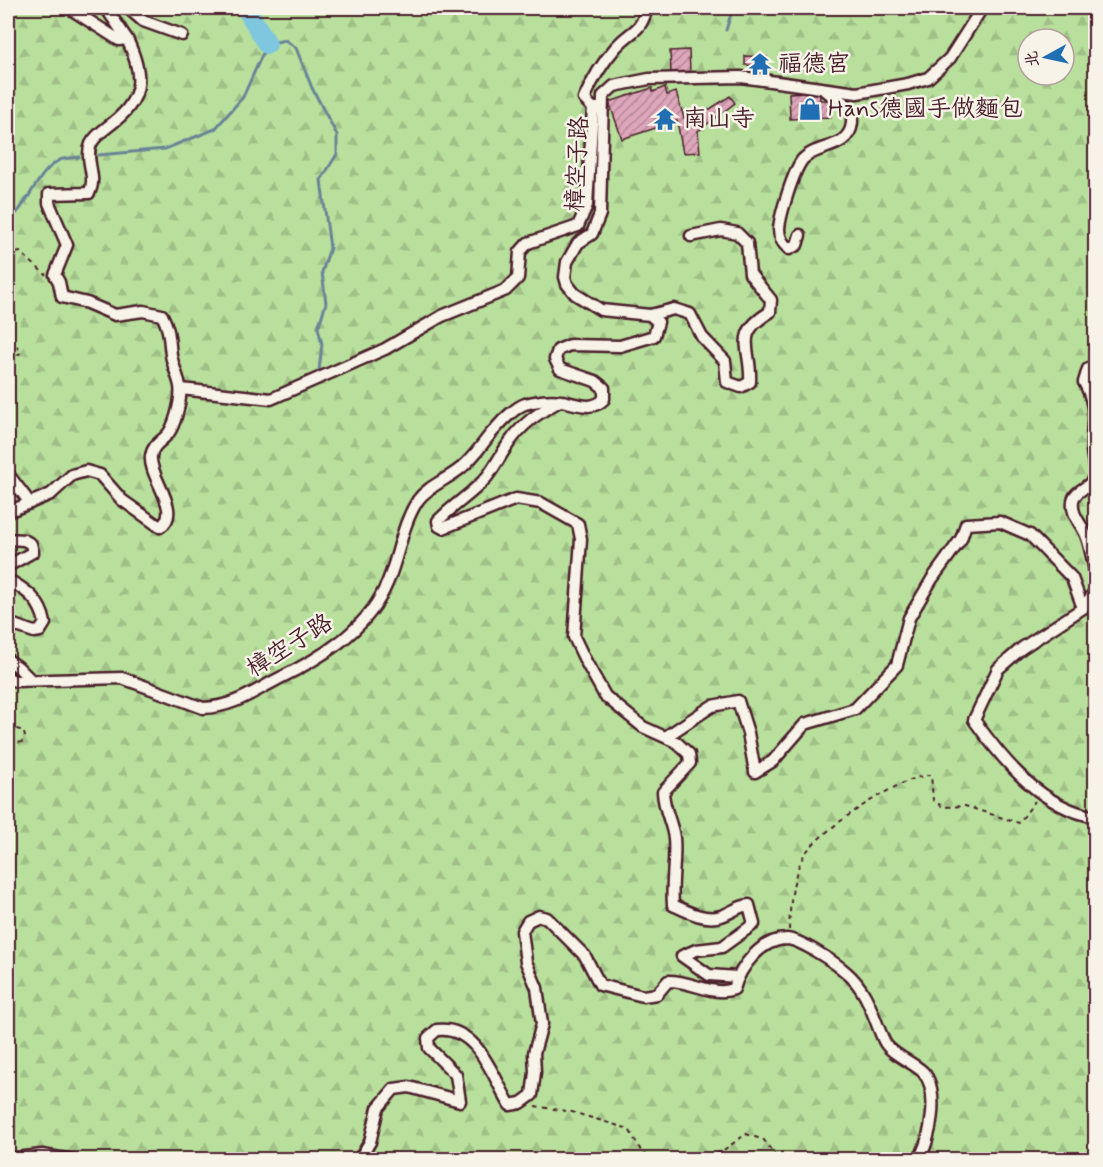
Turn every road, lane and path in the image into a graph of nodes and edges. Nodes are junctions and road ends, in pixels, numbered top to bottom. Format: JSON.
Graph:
{"nodes":[{"id":1,"x":69,"y":8,"type":"edge"},
{"id":2,"x":106,"y":8,"type":"edge"},
{"id":3,"x":128,"y":8,"type":"edge"},
{"id":4,"x":647,"y":8,"type":"edge"},
{"id":5,"x":982,"y":8,"type":"edge"},
{"id":6,"x":182,"y":35,"type":"dead end"},
{"id":7,"x":127,"y":39,"type":"junction"},
{"id":8,"x":817,"y":86,"type":"junction"},
{"id":9,"x":597,"y":108,"type":"junction"},
{"id":10,"x":800,"y":234,"type":"dead end"},
{"id":11,"x":691,"y":236,"type":"dead end"},
{"id":12,"x":8,"y":255,"type":"edge"},
{"id":13,"x":54,"y":275,"type":"junction"},
{"id":14,"x":650,"y":315,"type":"junction"},
{"id":15,"x":8,"y":330,"type":"edge"},
{"id":16,"x":8,"y":358,"type":"edge"},
{"id":17,"x":1095,"y":363,"type":"edge"},
{"id":18,"x":181,"y":389,"type":"junction"},
{"id":19,"x":560,"y":400,"type":"junction"},
{"id":20,"x":8,"y":474,"type":"edge"},
{"id":21,"x":30,"y":503,"type":"junction"},
{"id":22,"x":8,"y":512,"type":"edge"},
{"id":23,"x":8,"y":539,"type":"edge"},
{"id":24,"x":8,"y":566,"type":"edge"},
{"id":25,"x":1095,"y":576,"type":"edge"},
{"id":26,"x":8,"y":580,"type":"edge"},
{"id":27,"x":1095,"y":590,"type":"edge"},
{"id":28,"x":1083,"y":608,"type":"junction"},
{"id":29,"x":8,"y":623,"type":"edge"},
{"id":30,"x":8,"y":660,"type":"edge"},
{"id":31,"x":8,"y":678,"type":"edge"},
{"id":32,"x":31,"y":680,"type":"junction"},
{"id":33,"x":8,"y":726,"type":"edge"},
{"id":34,"x":667,"y":736,"type":"junction"},
{"id":35,"x":8,"y":745,"type":"edge"},
{"id":36,"x":1036,"y":799,"type":"dead end"},
{"id":37,"x":1095,"y":817,"type":"edge"},
{"id":38,"x":788,"y":939,"type":"junction"},
{"id":39,"x":737,"y":977,"type":"junction"},
{"id":40,"x":518,"y":1104,"type":"junction"},
{"id":41,"x":8,"y":1159,"type":"edge"},
{"id":42,"x":73,"y":1160,"type":"edge"},
{"id":43,"x":359,"y":1160,"type":"edge"},
{"id":44,"x":651,"y":1160,"type":"edge"},
{"id":45,"x":699,"y":1160,"type":"edge"},
{"id":46,"x":778,"y":1160,"type":"edge"},
{"id":47,"x":918,"y":1160,"type":"edge"}],
"edges":[{"from":1,"to":7,"type":"street"},
{"from":2,"to":7,"type":"street"},
{"from":3,"to":6,"type":"street"},
{"from":4,"to":9,"type":"street"},
{"from":5,"to":8,"type":"street","name":"樟空子路"},
{"from":7,"to":13,"type":"street"},
{"from":8,"to":9,"type":"street","name":"樟空子路"},
{"from":8,"to":10,"type":"street"},
{"from":9,"to":14,"type":"street","name":"樟空子路"},
{"from":9,"to":18,"type":"street"},
{"from":11,"to":14,"type":"street"},
{"from":12,"to":13,"type":"path"},
{"from":13,"to":18,"type":"street"},
{"from":14,"to":19,"type":"street","name":"樟空子路"},
{"from":15,"to":16,"type":"path"},
{"from":17,"to":25,"type":"street"},
{"from":18,"to":21,"type":"street"},
{"from":19,"to":32,"type":"street","name":"樟空子路"},
{"from":19,"to":34,"type":"street"},
{"from":20,"to":21,"type":"street"},
{"from":21,"to":22,"type":"street"},
{"from":23,"to":24,"type":"street"},
{"from":26,"to":29,"type":"street"},
{"from":27,"to":28,"type":"street"},
{"from":28,"to":34,"type":"street"},
{"from":28,"to":37,"type":"street"},
{"from":30,"to":32,"type":"street"},
{"from":31,"to":32,"type":"street","name":"樟空子路"},
{"from":33,"to":35,"type":"path"},
{"from":34,"to":39,"type":"street"},
{"from":36,"to":38,"type":"path"},
{"from":38,"to":39,"type":"street"},
{"from":38,"to":47,"type":"street"},
{"from":39,"to":40,"type":"street"},
{"from":40,"to":43,"type":"street"},
{"from":40,"to":44,"type":"path"},
{"from":41,"to":42,"type":"street"},
{"from":45,"to":46,"type":"path"}]}
